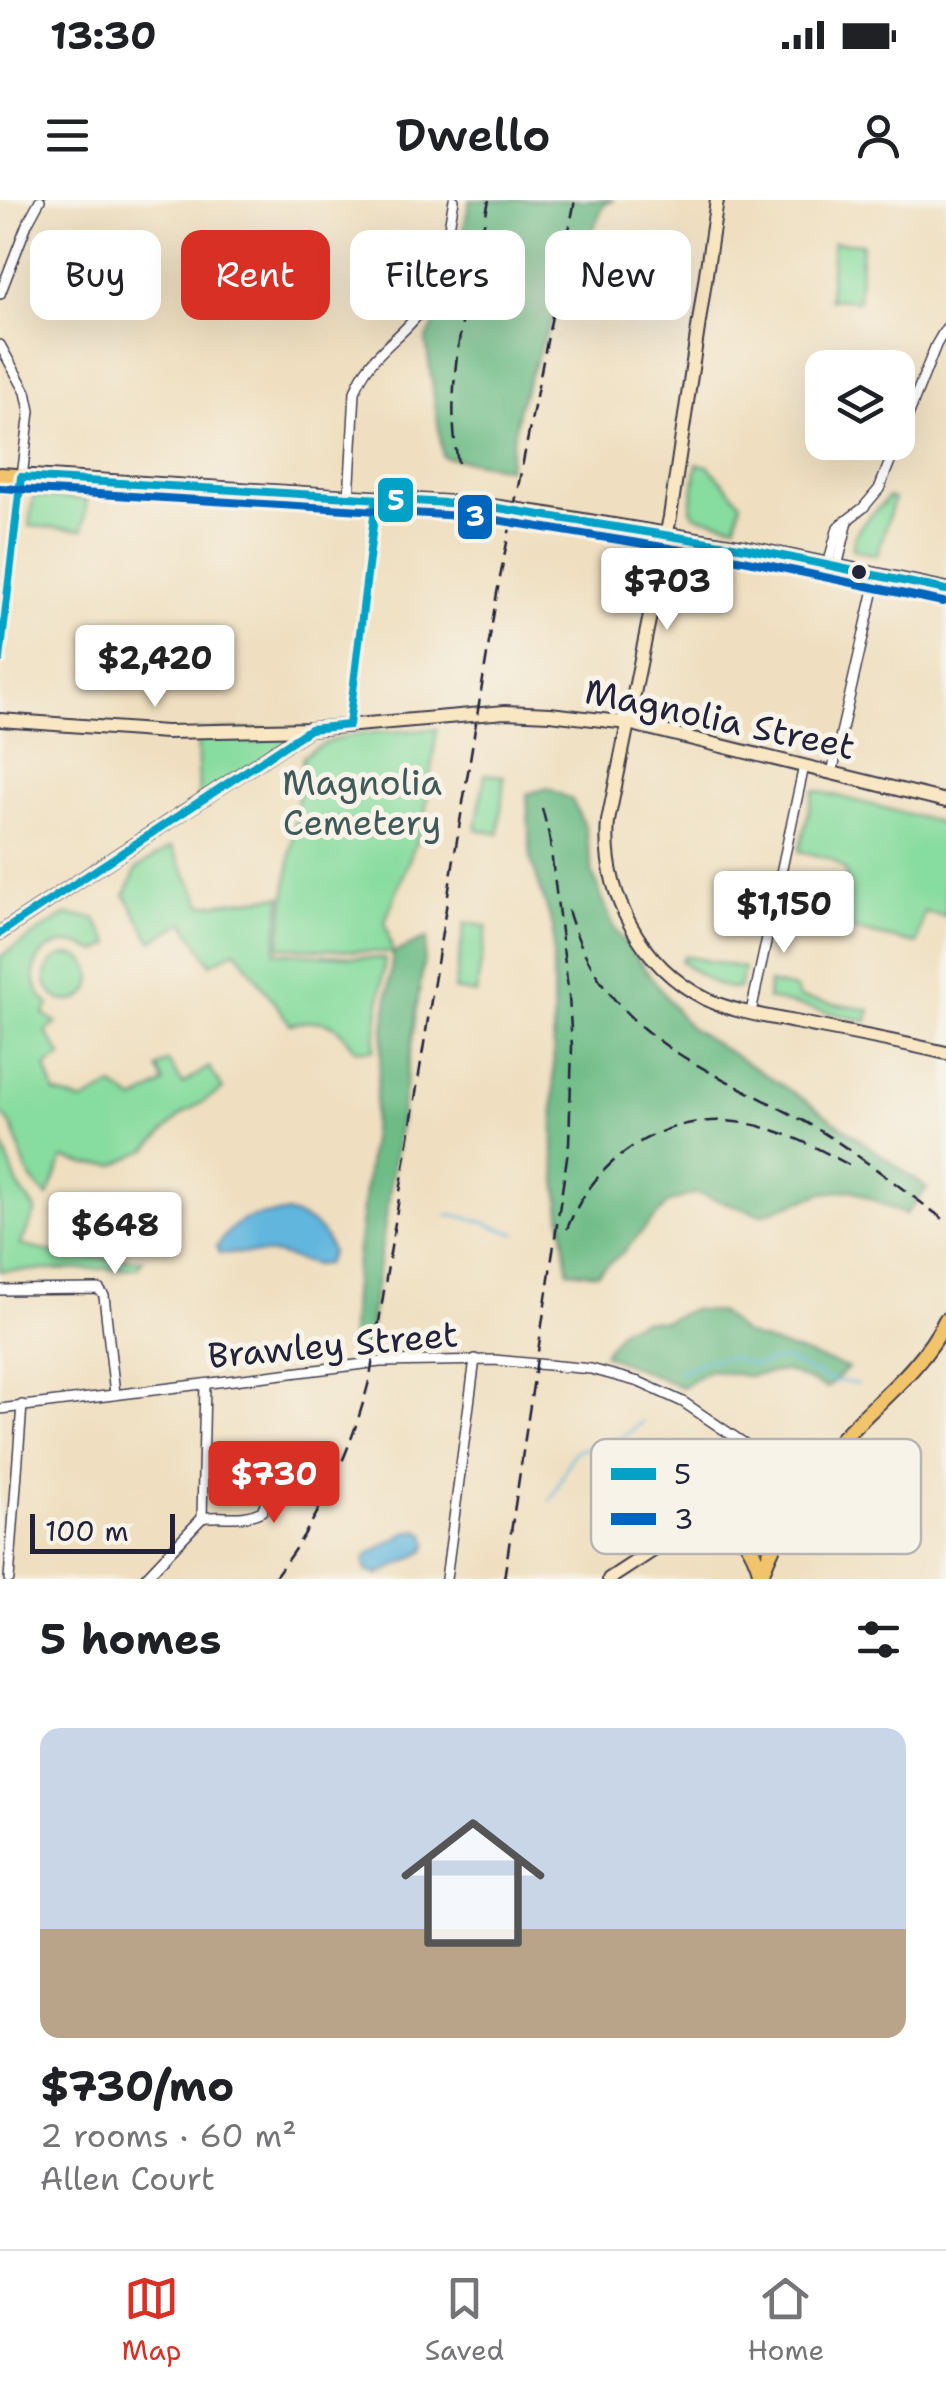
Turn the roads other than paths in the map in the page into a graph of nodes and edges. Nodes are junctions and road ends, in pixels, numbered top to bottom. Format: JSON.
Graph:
{"nodes":[{"id":1,"x":40,"y":200,"type":"edge"},
{"id":2,"x":454,"y":200,"type":"edge"},
{"id":3,"x":717,"y":200,"type":"edge"},
{"id":4,"x":0,"y":294,"type":"edge"},
{"id":5,"x":946,"y":328,"type":"edge"},
{"id":6,"x":0,"y":346,"type":"edge"},
{"id":7,"x":0,"y":475,"type":"edge"},
{"id":8,"x":21,"y":477,"type":"junction"},
{"id":9,"x":348,"y":499,"type":"junction"},
{"id":10,"x":376,"y":500,"type":"junction"},
{"id":11,"x":848,"y":519,"type":"junction"},
{"id":12,"x":666,"y":533,"type":"junction"},
{"id":13,"x":833,"y":566,"type":"junction"},
{"id":14,"x":877,"y":576,"type":"junction"},
{"id":15,"x":946,"y":590,"type":"edge"},
{"id":16,"x":0,"y":659,"type":"edge"},
{"id":17,"x":0,"y":720,"type":"edge"},
{"id":18,"x":628,"y":723,"type":"junction"},
{"id":19,"x":349,"y":725,"type":"junction"},
{"id":20,"x":310,"y":729,"type":"junction"},
{"id":21,"x":804,"y":766,"type":"junction"},
{"id":22,"x":832,"y":774,"type":"junction"},
{"id":23,"x":946,"y":801,"type":"edge"},
{"id":24,"x":0,"y":934,"type":"edge"},
{"id":25,"x":751,"y":1012,"type":"junction"},
{"id":26,"x":946,"y":1052,"type":"edge"},
{"id":27,"x":0,"y":1290,"type":"edge"},
{"id":28,"x":944,"y":1329,"type":"edge"},
{"id":29,"x":475,"y":1360,"type":"junction"},
{"id":30,"x":205,"y":1384,"type":"junction"},
{"id":31,"x":116,"y":1394,"type":"junction"},
{"id":32,"x":22,"y":1405,"type":"junction"},
{"id":33,"x":0,"y":1409,"type":"edge"},
{"id":34,"x":738,"y":1439,"type":"edge"},
{"id":35,"x":841,"y":1439,"type":"edge"},
{"id":36,"x":286,"y":1455,"type":"dead end"},
{"id":37,"x":202,"y":1518,"type":"junction"},
{"id":38,"x":647,"y":1554,"type":"edge"},
{"id":39,"x":9,"y":1579,"type":"edge"},
{"id":40,"x":144,"y":1579,"type":"edge"},
{"id":41,"x":446,"y":1579,"type":"edge"},
{"id":42,"x":608,"y":1579,"type":"edge"}],
"edges":[{"from":1,"to":4,"type":"street"},
{"from":2,"to":9,"type":"street"},
{"from":3,"to":12,"type":"street"},
{"from":5,"to":11,"type":"street"},
{"from":6,"to":8,"type":"street"},
{"from":7,"to":8,"type":"main road"},
{"from":8,"to":9,"type":"main road"},
{"from":8,"to":16,"type":"street"},
{"from":9,"to":10,"type":"main road"},
{"from":10,"to":12,"type":"main road","bridge":true},
{"from":10,"to":19,"type":"street"},
{"from":11,"to":13,"type":"street"},
{"from":11,"to":13,"type":"street"},
{"from":12,"to":13,"type":"main road"},
{"from":12,"to":18,"type":"street"},
{"from":13,"to":14,"type":"main road"},
{"from":14,"to":15,"type":"main road"},
{"from":14,"to":22,"type":"street"},
{"from":17,"to":20,"type":"street","name":"Magnolia Street"},
{"from":18,"to":19,"type":"street","name":"Magnolia Street"},
{"from":18,"to":21,"type":"street","name":"Magnolia Street"},
{"from":18,"to":25,"type":"street"},
{"from":19,"to":20,"type":"street","name":"Magnolia Street"},
{"from":20,"to":24,"type":"street"},
{"from":21,"to":22,"type":"street","name":"Magnolia Street"},
{"from":21,"to":25,"type":"street"},
{"from":22,"to":23,"type":"street","name":"Magnolia Street"},
{"from":25,"to":26,"type":"street"},
{"from":27,"to":31,"type":"street"},
{"from":28,"to":35,"type":"main road"},
{"from":29,"to":30,"type":"street","name":"Brawley Street"},
{"from":29,"to":34,"type":"street","name":"Brawley Street"},
{"from":29,"to":41,"type":"street"},
{"from":30,"to":31,"type":"street","name":"Brawley Street"},
{"from":30,"to":37,"type":"street"},
{"from":31,"to":32,"type":"street","name":"Brawley Street"},
{"from":32,"to":33,"type":"street","name":"Brawley Street"},
{"from":32,"to":39,"type":"street"},
{"from":36,"to":37,"type":"street"},
{"from":37,"to":40,"type":"street"},
{"from":38,"to":42,"type":"street"}]}
